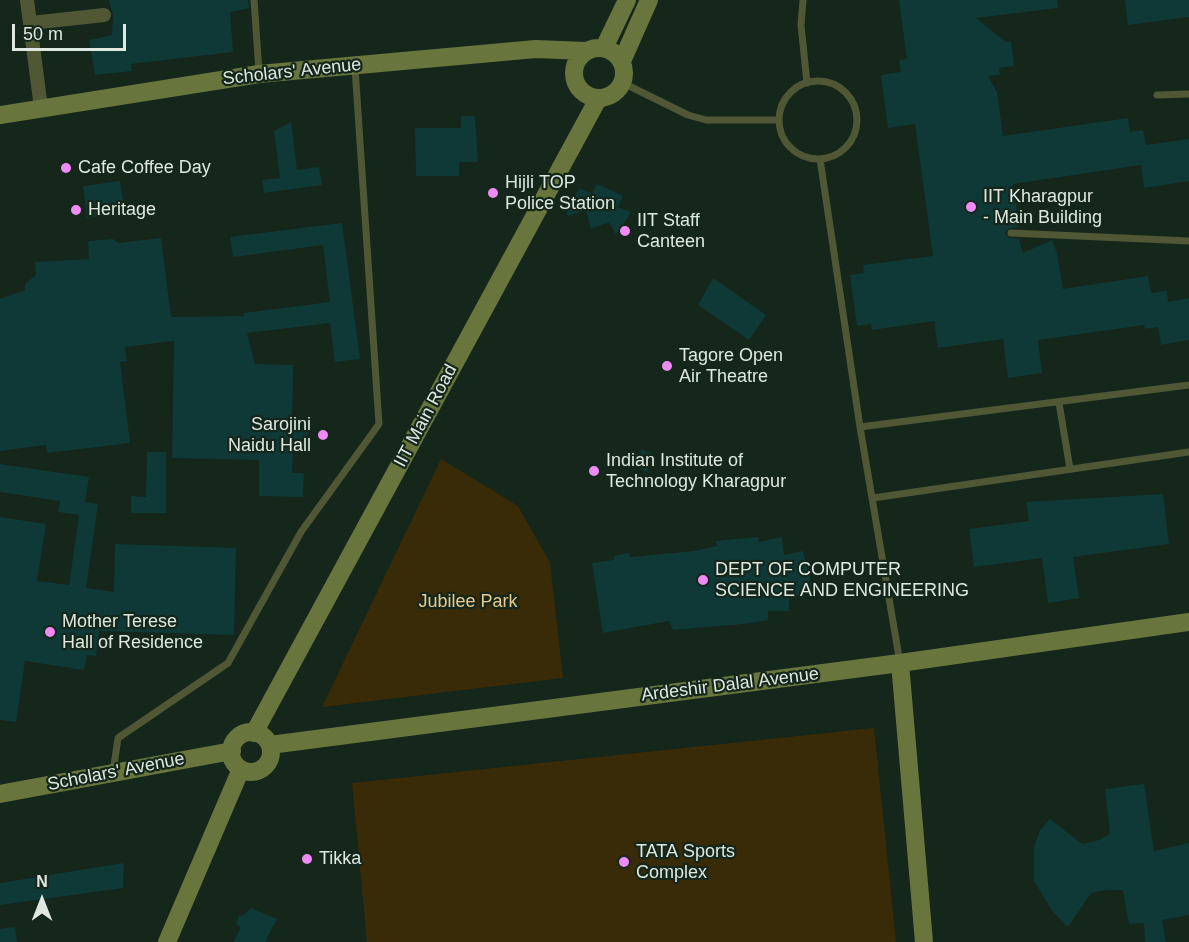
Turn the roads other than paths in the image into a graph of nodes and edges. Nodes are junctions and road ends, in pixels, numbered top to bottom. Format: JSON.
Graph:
{"nodes":[{"id":1,"x":27,"y":0,"type":"edge"},
{"id":2,"x":254,"y":0,"type":"edge"},
{"id":3,"x":627,"y":0,"type":"edge"},
{"id":4,"x":649,"y":0,"type":"edge"},
{"id":5,"x":803,"y":0,"type":"edge"},
{"id":6,"x":104,"y":15,"type":"dead end"},
{"id":7,"x":31,"y":23,"type":"junction"},
{"id":8,"x":595,"y":50,"type":"junction"},
{"id":9,"x":622,"y":62,"type":"junction"},
{"id":10,"x":354,"y":65,"type":"junction"},
{"id":11,"x":259,"y":74,"type":"junction"},
{"id":12,"x":623,"y":82,"type":"junction"},
{"id":13,"x":807,"y":83,"type":"junction"},
{"id":14,"x":1157,"y":94,"type":"dead end"},
{"id":15,"x":1189,"y":94,"type":"edge"},
{"id":16,"x":597,"y":99,"type":"junction"},
{"id":17,"x":41,"y":108,"type":"junction"},
{"id":18,"x":0,"y":115,"type":"edge"},
{"id":19,"x":778,"y":120,"type":"junction"},
{"id":20,"x":819,"y":159,"type":"junction"},
{"id":21,"x":1011,"y":233,"type":"dead end"},
{"id":22,"x":1189,"y":241,"type":"edge"},
{"id":23,"x":1189,"y":385,"type":"edge"},
{"id":24,"x":1059,"y":403,"type":"junction"},
{"id":25,"x":860,"y":427,"type":"junction"},
{"id":26,"x":1189,"y":452,"type":"edge"},
{"id":27,"x":1070,"y":469,"type":"junction"},
{"id":28,"x":873,"y":498,"type":"junction"},
{"id":29,"x":1189,"y":622,"type":"edge"},
{"id":30,"x":900,"y":663,"type":"junction"},
{"id":31,"x":254,"y":733,"type":"junction"},
{"id":32,"x":270,"y":745,"type":"junction"},
{"id":33,"x":232,"y":751,"type":"junction"},
{"id":34,"x":241,"y":769,"type":"junction"},
{"id":35,"x":112,"y":773,"type":"junction"},
{"id":36,"x":0,"y":794,"type":"edge"},
{"id":37,"x":167,"y":942,"type":"edge"},
{"id":38,"x":924,"y":942,"type":"edge"}],
"edges":[{"from":1,"to":7,"type":"street"},
{"from":2,"to":11,"type":"lane"},
{"from":3,"to":8,"type":"street"},
{"from":4,"to":9,"type":"street"},
{"from":5,"to":13,"type":"lane"},
{"from":6,"to":7,"type":"street"},
{"from":7,"to":17,"type":"street"},
{"from":8,"to":9,"type":"street"},
{"from":8,"to":10,"type":"street","name":"Scholars' Avenue"},
{"from":8,"to":16,"type":"street"},
{"from":9,"to":12,"type":"street"},
{"from":10,"to":11,"type":"street","name":"Scholars' Avenue"},
{"from":10,"to":35,"type":"lane"},
{"from":11,"to":17,"type":"street","name":"Scholars' Avenue"},
{"from":12,"to":16,"type":"street"},
{"from":12,"to":19,"type":"lane"},
{"from":13,"to":19,"type":"lane"},
{"from":13,"to":20,"type":"lane"},
{"from":14,"to":15,"type":"lane"},
{"from":16,"to":31,"type":"street","name":"IIT Main Road"},
{"from":17,"to":18,"type":"street","name":"Scholars' Avenue"},
{"from":19,"to":20,"type":"lane"},
{"from":20,"to":25,"type":"lane"},
{"from":21,"to":22,"type":"lane"},
{"from":23,"to":24,"type":"lane"},
{"from":24,"to":25,"type":"lane"},
{"from":24,"to":27,"type":"lane"},
{"from":25,"to":28,"type":"lane"},
{"from":26,"to":27,"type":"lane"},
{"from":27,"to":28,"type":"lane"},
{"from":28,"to":30,"type":"lane"},
{"from":29,"to":30,"type":"street","name":"Ardeshir Dalal Avenue"},
{"from":30,"to":32,"type":"street","name":"Ardeshir Dalal Avenue"},
{"from":30,"to":38,"type":"street"},
{"from":31,"to":32,"type":"street"},
{"from":31,"to":33,"type":"street"},
{"from":32,"to":34,"type":"street"},
{"from":33,"to":34,"type":"street"},
{"from":33,"to":35,"type":"street","name":"Scholars' Avenue"},
{"from":34,"to":37,"type":"street"},
{"from":35,"to":36,"type":"street","name":"Scholars' Avenue"}]}
